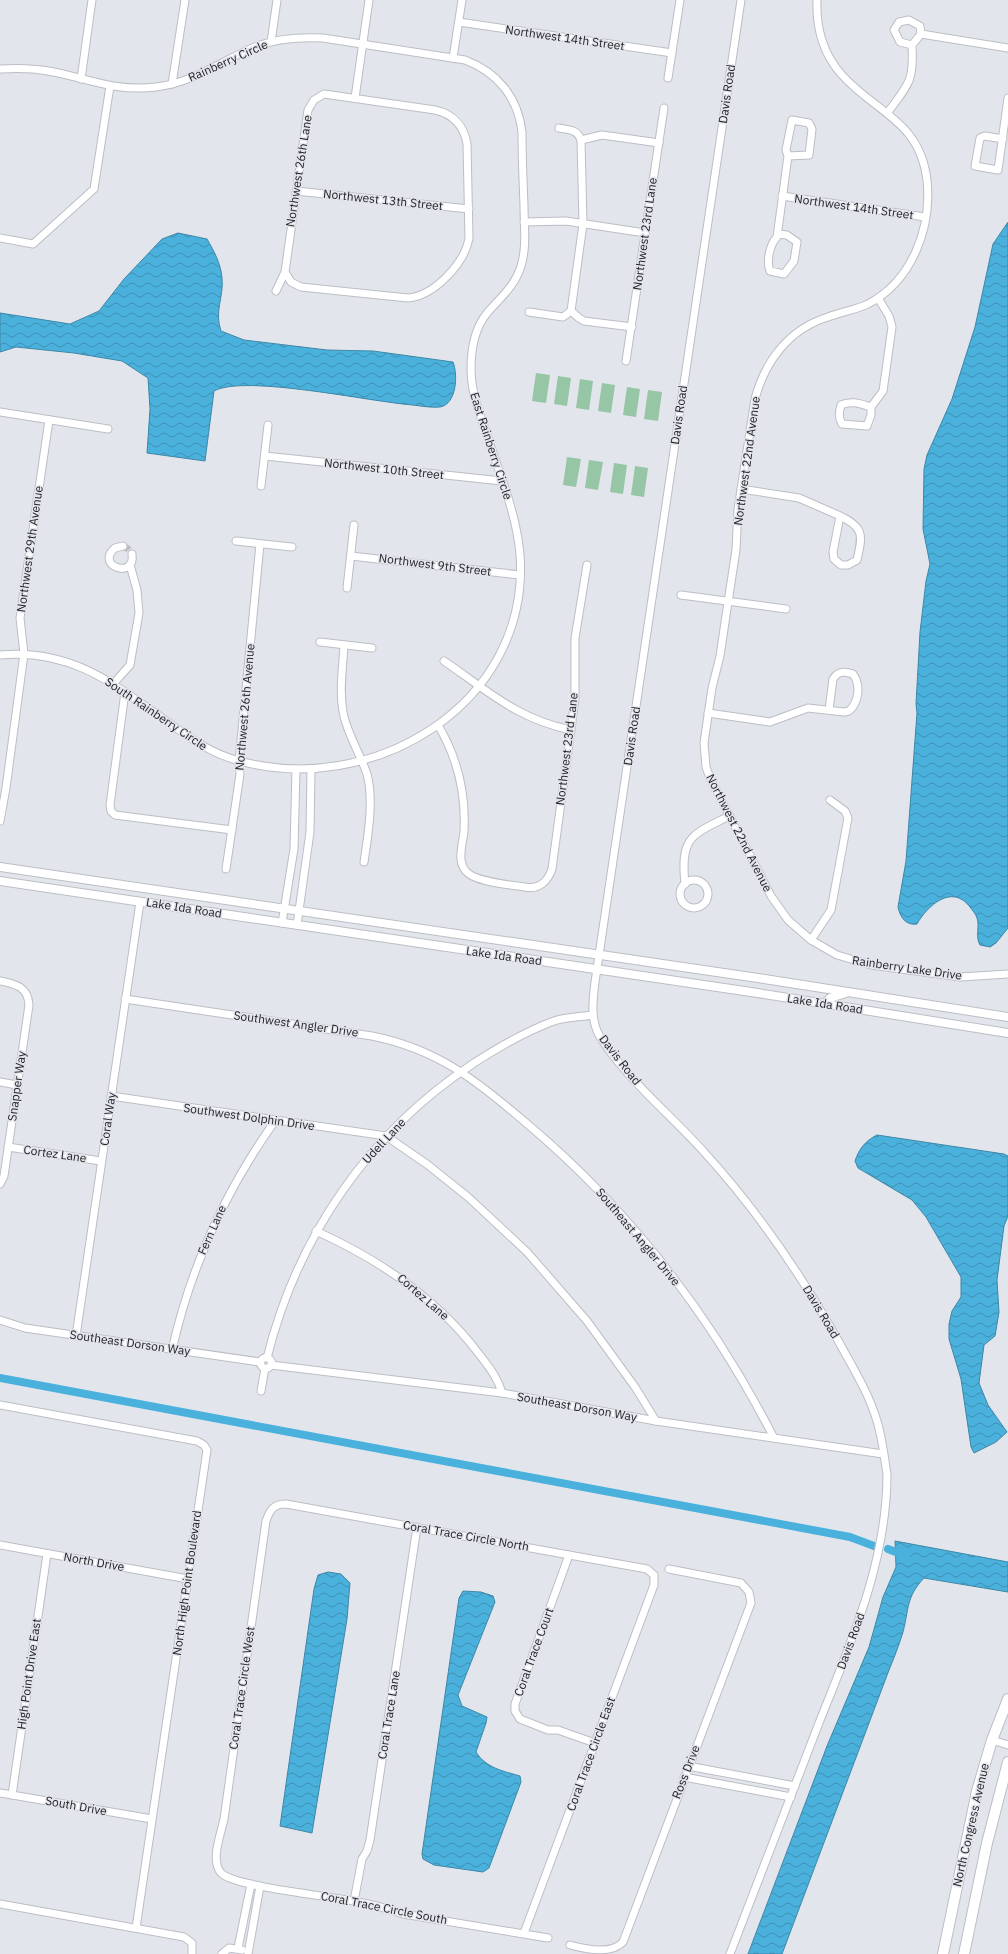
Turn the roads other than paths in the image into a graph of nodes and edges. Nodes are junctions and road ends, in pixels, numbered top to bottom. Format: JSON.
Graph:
{"nodes":[{"id":1,"x":92,"y":0,"type":"edge"},
{"id":2,"x":185,"y":0,"type":"edge"},
{"id":3,"x":277,"y":0,"type":"edge"},
{"id":4,"x":370,"y":0,"type":"edge"},
{"id":5,"x":462,"y":0,"type":"edge"},
{"id":6,"x":680,"y":0,"type":"edge"},
{"id":7,"x":741,"y":0,"type":"edge"},
{"id":8,"x":817,"y":0,"type":"edge"},
{"id":9,"x":459,"y":22,"type":"junction"},
{"id":10,"x":922,"y":34,"type":"junction"},
{"id":11,"x":271,"y":42,"type":"junction"},
{"id":12,"x":363,"y":44,"type":"junction"},
{"id":13,"x":912,"y":45,"type":"junction"},
{"id":14,"x":1008,"y":48,"type":"edge"},
{"id":15,"x":403,"y":50,"type":"joint"},
{"id":16,"x":672,"y":53,"type":"junction"},
{"id":17,"x":453,"y":58,"type":"junction"},
{"id":18,"x":0,"y":69,"type":"edge"},
{"id":19,"x":668,"y":78,"type":"dead end"},
{"id":20,"x":81,"y":79,"type":"junction"},
{"id":21,"x":172,"y":84,"type":"junction"},
{"id":22,"x":110,"y":86,"type":"junction"},
{"id":23,"x":355,"y":98,"type":"junction"},
{"id":24,"x":1008,"y":98,"type":"edge"},
{"id":25,"x":664,"y":108,"type":"dead end"},
{"id":26,"x":888,"y":112,"type":"junction"},
{"id":27,"x":559,"y":128,"type":"dead end"},
{"id":28,"x":1003,"y":139,"type":"junction"},
{"id":29,"x":580,"y":140,"type":"junction"},
{"id":30,"x":659,"y":143,"type":"junction"},
{"id":31,"x":788,"y":156,"type":"junction"},
{"id":32,"x":296,"y":191,"type":"junction"},
{"id":33,"x":782,"y":196,"type":"junction"},
{"id":34,"x":469,"y":209,"type":"junction"},
{"id":35,"x":925,"y":217,"type":"junction"},
{"id":36,"x":524,"y":222,"type":"junction"},
{"id":37,"x":583,"y":224,"type":"junction"},
{"id":38,"x":646,"y":233,"type":"junction"},
{"id":39,"x":778,"y":234,"type":"junction"},
{"id":40,"x":0,"y":238,"type":"edge"},
{"id":41,"x":285,"y":272,"type":"junction"},
{"id":42,"x":276,"y":291,"type":"dead end"},
{"id":43,"x":878,"y":298,"type":"junction"},
{"id":44,"x":571,"y":311,"type":"junction"},
{"id":45,"x":529,"y":312,"type":"dead end"},
{"id":46,"x":632,"y":328,"type":"junction"},
{"id":47,"x":626,"y":361,"type":"dead end"},
{"id":48,"x":872,"y":407,"type":"junction"},
{"id":49,"x":0,"y":412,"type":"edge"},
{"id":50,"x":49,"y":420,"type":"junction"},
{"id":51,"x":268,"y":425,"type":"dead end"},
{"id":52,"x":108,"y":429,"type":"dead end"},
{"id":53,"x":265,"y":456,"type":"junction"},
{"id":54,"x":502,"y":482,"type":"junction"},
{"id":55,"x":261,"y":486,"type":"dead end"},
{"id":56,"x":741,"y":489,"type":"junction"},
{"id":57,"x":840,"y":516,"type":"junction"},
{"id":58,"x":354,"y":526,"type":"dead end"},
{"id":59,"x":236,"y":541,"type":"dead end"},
{"id":60,"x":260,"y":544,"type":"junction"},
{"id":61,"x":123,"y":546,"type":"dead end"},
{"id":62,"x":292,"y":547,"type":"dead end"},
{"id":63,"x":132,"y":554,"type":"dead end"},
{"id":64,"x":351,"y":556,"type":"junction"},
{"id":65,"x":130,"y":565,"type":"junction"},
{"id":66,"x":587,"y":565,"type":"dead end"},
{"id":67,"x":520,"y":575,"type":"junction"},
{"id":68,"x":347,"y":588,"type":"dead end"},
{"id":69,"x":681,"y":595,"type":"dead end"},
{"id":70,"x":728,"y":602,"type":"junction"},
{"id":71,"x":786,"y":609,"type":"dead end"},
{"id":72,"x":320,"y":642,"type":"dead end"},
{"id":73,"x":344,"y":645,"type":"junction"},
{"id":74,"x":372,"y":648,"type":"dead end"},
{"id":75,"x":24,"y":654,"type":"junction"},
{"id":76,"x":0,"y":655,"type":"edge"},
{"id":77,"x":444,"y":661,"type":"dead end"},
{"id":78,"x":113,"y":684,"type":"junction"},
{"id":79,"x":480,"y":685,"type":"junction"},
{"id":80,"x":125,"y":692,"type":"junction"},
{"id":81,"x":829,"y":710,"type":"junction"},
{"id":82,"x":708,"y":713,"type":"junction"},
{"id":83,"x":438,"y":725,"type":"junction"},
{"id":84,"x":571,"y":730,"type":"junction"},
{"id":85,"x":362,"y":760,"type":"junction"},
{"id":86,"x":239,"y":761,"type":"junction"},
{"id":87,"x":296,"y":769,"type":"junction"},
{"id":88,"x":311,"y":769,"type":"junction"},
{"id":89,"x":2,"y":794,"type":"edge"},
{"id":90,"x":830,"y":800,"type":"dead end"},
{"id":91,"x":729,"y":816,"type":"junction"},
{"id":92,"x":0,"y":821,"type":"edge"},
{"id":93,"x":232,"y":830,"type":"junction"},
{"id":94,"x":364,"y":862,"type":"dead end"},
{"id":95,"x":0,"y":867,"type":"edge"},
{"id":96,"x":226,"y":869,"type":"dead end"},
{"id":97,"x":0,"y":881,"type":"edge"},
{"id":98,"x":685,"y":884,"type":"dead end"},
{"id":99,"x":140,"y":902,"type":"junction"},
{"id":100,"x":284,"y":909,"type":"junction"},
{"id":101,"x":300,"y":911,"type":"junction"},
{"id":102,"x":282,"y":923,"type":"junction"},
{"id":103,"x":297,"y":925,"type":"junction"},
{"id":104,"x":810,"y":940,"type":"junction"},
{"id":105,"x":600,"y":955,"type":"junction"},
{"id":106,"x":597,"y":970,"type":"junction"},
{"id":107,"x":1008,"y":974,"type":"edge"},
{"id":108,"x":0,"y":981,"type":"edge"},
{"id":109,"x":850,"y":992,"type":"junction"},
{"id":110,"x":125,"y":999,"type":"junction"},
{"id":111,"x":825,"y":1004,"type":"junction"},
{"id":112,"x":593,"y":1015,"type":"junction"},
{"id":113,"x":1008,"y":1017,"type":"edge"},
{"id":114,"x":1008,"y":1033,"type":"edge"},
{"id":115,"x":461,"y":1072,"type":"junction"},
{"id":116,"x":0,"y":1082,"type":"edge"},
{"id":117,"x":17,"y":1085,"type":"junction"},
{"id":118,"x":111,"y":1096,"type":"junction"},
{"id":119,"x":275,"y":1121,"type":"junction"},
{"id":120,"x":386,"y":1136,"type":"junction"},
{"id":121,"x":8,"y":1147,"type":"junction"},
{"id":122,"x":101,"y":1161,"type":"junction"},
{"id":123,"x":0,"y":1184,"type":"edge"},
{"id":124,"x":316,"y":1231,"type":"junction"},
{"id":125,"x":0,"y":1320,"type":"edge"},
{"id":126,"x":76,"y":1336,"type":"junction"},
{"id":127,"x":172,"y":1350,"type":"junction"},
{"id":128,"x":266,"y":1363,"type":"junction"},
{"id":129,"x":261,"y":1391,"type":"dead end"},
{"id":130,"x":502,"y":1393,"type":"junction"},
{"id":131,"x":0,"y":1405,"type":"edge"},
{"id":132,"x":656,"y":1421,"type":"junction"},
{"id":133,"x":774,"y":1438,"type":"junction"},
{"id":134,"x":883,"y":1454,"type":"junction"},
{"id":135,"x":276,"y":1505,"type":"joint"},
{"id":136,"x":417,"y":1527,"type":"junction"},
{"id":137,"x":0,"y":1545,"type":"edge"},
{"id":138,"x":47,"y":1554,"type":"junction"},
{"id":139,"x":570,"y":1555,"type":"junction"},
{"id":140,"x":669,"y":1570,"type":"dead end"},
{"id":141,"x":654,"y":1575,"type":"joint"},
{"id":142,"x":188,"y":1579,"type":"junction"},
{"id":143,"x":1008,"y":1699,"type":"edge"},
{"id":144,"x":992,"y":1740,"type":"junction"},
{"id":145,"x":595,"y":1743,"type":"junction"},
{"id":146,"x":1008,"y":1746,"type":"edge"},
{"id":147,"x":1008,"y":1762,"type":"edge"},
{"id":148,"x":688,"y":1766,"type":"junction"},
{"id":149,"x":684,"y":1777,"type":"junction"},
{"id":150,"x":795,"y":1786,"type":"junction"},
{"id":151,"x":0,"y":1793,"type":"edge"},
{"id":152,"x":12,"y":1795,"type":"junction"},
{"id":153,"x":791,"y":1798,"type":"junction"},
{"id":154,"x":152,"y":1819,"type":"junction"},
{"id":155,"x":221,"y":1873,"type":"joint"},
{"id":156,"x":251,"y":1884,"type":"junction"},
{"id":157,"x":260,"y":1886,"type":"junction"},
{"id":158,"x":354,"y":1901,"type":"junction"},
{"id":159,"x":0,"y":1904,"type":"edge"},
{"id":160,"x":136,"y":1928,"type":"junction"},
{"id":161,"x":524,"y":1933,"type":"junction"},
{"id":162,"x":548,"y":1938,"type":"dead end"},
{"id":163,"x":570,"y":1945,"type":"dead end"},
{"id":164,"x":238,"y":1948,"type":"junction"},
{"id":165,"x":611,"y":1953,"type":"edge"},
{"id":166,"x":192,"y":1954,"type":"edge"},
{"id":167,"x":222,"y":1954,"type":"edge"},
{"id":168,"x":247,"y":1954,"type":"edge"},
{"id":169,"x":730,"y":1954,"type":"edge"},
{"id":170,"x":943,"y":1954,"type":"edge"},
{"id":171,"x":964,"y":1954,"type":"edge"}],
"edges":[{"from":1,"to":20,"type":"street"},
{"from":2,"to":21,"type":"street"},
{"from":3,"to":11,"type":"street"},
{"from":4,"to":12,"type":"street"},
{"from":5,"to":9,"type":"street"},
{"from":6,"to":16,"type":"street"},
{"from":7,"to":105,"type":"street","name":"Davis Road"},
{"from":8,"to":26,"type":"street","name":"Northwest 22nd Avenue"},
{"from":9,"to":16,"type":"street","name":"Northwest 14th Street"},
{"from":9,"to":17,"type":"street"},
{"from":10,"to":13,"type":"street"},
{"from":10,"to":13,"type":"street"},
{"from":10,"to":14,"type":"street"},
{"from":11,"to":12,"type":"street","name":"Rainberry Circle"},
{"from":11,"to":21,"type":"street","name":"Rainberry Circle"},
{"from":12,"to":15,"type":"street","name":"Rainberry Circle"},
{"from":12,"to":23,"type":"street"},
{"from":13,"to":26,"type":"street"},
{"from":15,"to":17,"type":"street","name":"East Rainberry Circle"},
{"from":16,"to":19,"type":"street"},
{"from":17,"to":36,"type":"street","name":"East Rainberry Circle"},
{"from":18,"to":20,"type":"street","name":"Rainberry Circle"},
{"from":20,"to":22,"type":"street","name":"Rainberry Circle"},
{"from":21,"to":22,"type":"street","name":"Rainberry Circle"},
{"from":22,"to":40,"type":"street"},
{"from":23,"to":32,"type":"street","name":"Northwest 26th Lane"},
{"from":23,"to":34,"type":"street","name":"Northwest 26th Lane"},
{"from":24,"to":28,"type":"street"},
{"from":25,"to":30,"type":"street","name":"Northwest 23rd Lane"},
{"from":26,"to":35,"type":"street","name":"Northwest 22nd Avenue"},
{"from":27,"to":29,"type":"street"},
{"from":28,"to":28,"type":"street"},
{"from":29,"to":30,"type":"street"},
{"from":29,"to":37,"type":"street"},
{"from":30,"to":38,"type":"street","name":"Northwest 23rd Lane"},
{"from":31,"to":31,"type":"street","name":"Northwest 14th Street"},
{"from":31,"to":33,"type":"street","name":"Northwest 14th Street"},
{"from":32,"to":34,"type":"street","name":"Northwest 13th Street"},
{"from":32,"to":41,"type":"street","name":"Northwest 26th Lane"},
{"from":33,"to":35,"type":"street","name":"Northwest 14th Street"},
{"from":33,"to":39,"type":"street","name":"Northwest 14th Street"},
{"from":34,"to":41,"type":"street"},
{"from":35,"to":43,"type":"street","name":"Northwest 22nd Avenue"},
{"from":36,"to":37,"type":"street"},
{"from":36,"to":54,"type":"street","name":"East Rainberry Circle"},
{"from":37,"to":38,"type":"street"},
{"from":37,"to":44,"type":"street"},
{"from":38,"to":46,"type":"street","name":"Northwest 23rd Lane"},
{"from":39,"to":39,"type":"street","name":"Northwest 14th Street"},
{"from":41,"to":42,"type":"street","name":"Northwest 26th Lane"},
{"from":43,"to":48,"type":"street"},
{"from":43,"to":56,"type":"street","name":"Northwest 22nd Avenue"},
{"from":44,"to":45,"type":"street"},
{"from":44,"to":46,"type":"street"},
{"from":46,"to":47,"type":"street","name":"Northwest 23rd Lane"},
{"from":48,"to":48,"type":"street"},
{"from":49,"to":50,"type":"street"},
{"from":50,"to":52,"type":"street"},
{"from":50,"to":75,"type":"street","name":"Northwest 29th Avenue"},
{"from":51,"to":53,"type":"street"},
{"from":53,"to":54,"type":"street","name":"Northwest 10th Street"},
{"from":53,"to":55,"type":"street"},
{"from":54,"to":67,"type":"street","name":"East Rainberry Circle"},
{"from":56,"to":57,"type":"street"},
{"from":56,"to":70,"type":"street","name":"Northwest 22nd Avenue"},
{"from":57,"to":57,"type":"street"},
{"from":58,"to":64,"type":"street"},
{"from":59,"to":60,"type":"street"},
{"from":60,"to":62,"type":"street"},
{"from":60,"to":86,"type":"street","name":"Northwest 26th Avenue"},
{"from":61,"to":65,"type":"street"},
{"from":63,"to":65,"type":"street"},
{"from":64,"to":67,"type":"street","name":"Northwest 9th Street"},
{"from":64,"to":68,"type":"street"},
{"from":65,"to":78,"type":"street"},
{"from":66,"to":84,"type":"street","name":"Northwest 23rd Lane"},
{"from":67,"to":79,"type":"street","name":"East Rainberry Circle"},
{"from":69,"to":70,"type":"street"},
{"from":70,"to":71,"type":"street"},
{"from":70,"to":82,"type":"street","name":"Northwest 22nd Avenue"},
{"from":72,"to":73,"type":"street"},
{"from":73,"to":74,"type":"street"},
{"from":73,"to":85,"type":"street"},
{"from":75,"to":76,"type":"street","name":"South Rainberry Circle"},
{"from":75,"to":78,"type":"street","name":"South Rainberry Circle"},
{"from":75,"to":89,"type":"street","name":"Northwest 29th Avenue"},
{"from":77,"to":79,"type":"street"},
{"from":78,"to":80,"type":"street","name":"South Rainberry Circle"},
{"from":79,"to":83,"type":"street","name":"South Rainberry Circle"},
{"from":79,"to":84,"type":"street"},
{"from":80,"to":86,"type":"street","name":"South Rainberry Circle"},
{"from":80,"to":93,"type":"street"},
{"from":81,"to":81,"type":"street"},
{"from":81,"to":82,"type":"street"},
{"from":82,"to":91,"type":"street","name":"Northwest 22nd Avenue"},
{"from":83,"to":84,"type":"street","name":"Northwest 23rd Lane"},
{"from":83,"to":85,"type":"street","name":"South Rainberry Circle"},
{"from":85,"to":88,"type":"street","name":"South Rainberry Circle"},
{"from":85,"to":94,"type":"street"},
{"from":86,"to":87,"type":"street","name":"South Rainberry Circle"},
{"from":86,"to":93,"type":"street","name":"Northwest 26th Avenue"},
{"from":87,"to":88,"type":"street","name":"South Rainberry Circle"},
{"from":87,"to":100,"type":"street"},
{"from":88,"to":101,"type":"street"},
{"from":89,"to":92,"type":"street","name":"Northwest 29th Avenue"},
{"from":90,"to":104,"type":"street"},
{"from":91,"to":98,"type":"street"},
{"from":91,"to":104,"type":"street","name":"Northwest 22nd Avenue"},
{"from":93,"to":96,"type":"street","name":"Northwest 26th Avenue"},
{"from":95,"to":100,"type":"street","name":"Lake Ida Road"},
{"from":97,"to":99,"type":"street","name":"Lake Ida Road"},
{"from":99,"to":102,"type":"street","name":"Lake Ida Road"},
{"from":99,"to":110,"type":"street","name":"Coral Way"},
{"from":100,"to":101,"type":"street","name":"Lake Ida Road"},
{"from":100,"to":102,"type":"street"},
{"from":101,"to":103,"type":"street"},
{"from":101,"to":105,"type":"street","name":"Lake Ida Road"},
{"from":102,"to":103,"type":"street","name":"Lake Ida Road"},
{"from":103,"to":106,"type":"street","name":"Lake Ida Road"},
{"from":104,"to":107,"type":"street","name":"Rainberry Lake Drive"},
{"from":105,"to":106,"type":"street","name":"Davis Road"},
{"from":105,"to":109,"type":"street","name":"Lake Ida Road"},
{"from":106,"to":111,"type":"street","name":"Lake Ida Road"},
{"from":106,"to":112,"type":"street","name":"Davis Road"},
{"from":108,"to":117,"type":"street","name":"Snapper Way"},
{"from":109,"to":111,"type":"street"},
{"from":109,"to":113,"type":"street","name":"Lake Ida Road"},
{"from":110,"to":115,"type":"street","name":"Southwest Angler Drive"},
{"from":110,"to":118,"type":"street","name":"Coral Way"},
{"from":111,"to":114,"type":"street","name":"Lake Ida Road"},
{"from":112,"to":115,"type":"street","name":"Udell Lane"},
{"from":112,"to":134,"type":"street","name":"Davis Road"},
{"from":115,"to":120,"type":"street","name":"Udell Lane"},
{"from":115,"to":133,"type":"street","name":"Southeast Angler Drive"},
{"from":116,"to":117,"type":"street"},
{"from":117,"to":121,"type":"street","name":"Snapper Way"},
{"from":118,"to":119,"type":"street","name":"Southwest Dolphin Drive"},
{"from":118,"to":122,"type":"street","name":"Coral Way"},
{"from":119,"to":120,"type":"street","name":"Southwest Dolphin Drive"},
{"from":119,"to":127,"type":"street","name":"Fern Lane"},
{"from":120,"to":124,"type":"street","name":"Udell Lane"},
{"from":120,"to":132,"type":"street"},
{"from":121,"to":122,"type":"street","name":"Cortez Lane"},
{"from":121,"to":123,"type":"street","name":"Snapper Way"},
{"from":122,"to":126,"type":"street","name":"Coral Way"},
{"from":124,"to":128,"type":"street","name":"Udell Lane"},
{"from":124,"to":130,"type":"street","name":"Cortez Lane"},
{"from":125,"to":126,"type":"street","name":"Southeast Dorson Way"},
{"from":126,"to":127,"type":"street","name":"Southeast Dorson Way"},
{"from":127,"to":128,"type":"street","name":"Southeast Dorson Way"},
{"from":128,"to":129,"type":"street","name":"Udell Lane"},
{"from":128,"to":130,"type":"street","name":"Southeast Dorson Way"},
{"from":130,"to":132,"type":"street","name":"Southeast Dorson Way"},
{"from":131,"to":142,"type":"street","name":"North High Point Boulevard"},
{"from":132,"to":133,"type":"street","name":"Southeast Dorson Way"},
{"from":133,"to":134,"type":"street","name":"Southeast Dorson Way"},
{"from":134,"to":150,"type":"street","name":"Davis Road"},
{"from":135,"to":136,"type":"street","name":"Coral Trace Circle North"},
{"from":135,"to":155,"type":"street","name":"Coral Trace Circle West"},
{"from":136,"to":139,"type":"street","name":"Coral Trace Circle North"},
{"from":136,"to":158,"type":"street","name":"Coral Trace Lane"},
{"from":137,"to":138,"type":"street","name":"North Drive"},
{"from":138,"to":142,"type":"street","name":"North Drive"},
{"from":138,"to":152,"type":"street","name":"High Point Drive East"},
{"from":139,"to":141,"type":"street","name":"Coral Trace Circle North"},
{"from":139,"to":145,"type":"street","name":"Coral Trace Court"},
{"from":140,"to":148,"type":"street","name":"Ross Drive"},
{"from":141,"to":145,"type":"street","name":"Coral Trace Circle East"},
{"from":142,"to":154,"type":"street","name":"North High Point Boulevard"},
{"from":143,"to":144,"type":"main road","name":"North Congress Avenue"},
{"from":144,"to":146,"type":"street"},
{"from":144,"to":170,"type":"main road","name":"North Congress Avenue"},
{"from":145,"to":161,"type":"street","name":"Coral Trace Circle East"},
{"from":147,"to":171,"type":"main road","name":"North Congress Avenue"},
{"from":148,"to":149,"type":"street","name":"Ross Drive"},
{"from":148,"to":150,"type":"street"},
{"from":149,"to":153,"type":"street"},
{"from":149,"to":165,"type":"street","name":"Ross Drive"},
{"from":150,"to":153,"type":"street","name":"Davis Road"},
{"from":151,"to":152,"type":"street","name":"South Drive"},
{"from":152,"to":154,"type":"street","name":"South Drive"},
{"from":153,"to":169,"type":"street","name":"Davis Road"},
{"from":154,"to":160,"type":"street","name":"North High Point Boulevard"},
{"from":155,"to":156,"type":"street","name":"Coral Trace Circle South"},
{"from":156,"to":157,"type":"street","name":"Coral Trace Circle South"},
{"from":156,"to":164,"type":"street"},
{"from":157,"to":158,"type":"street","name":"Coral Trace Circle South"},
{"from":157,"to":168,"type":"street"},
{"from":158,"to":161,"type":"street","name":"Coral Trace Circle South"},
{"from":159,"to":160,"type":"street"},
{"from":160,"to":166,"type":"street"},
{"from":161,"to":162,"type":"street","name":"Coral Trace Circle South"},
{"from":163,"to":165,"type":"street"},
{"from":164,"to":167,"type":"street"},
{"from":164,"to":168,"type":"street"}]}
